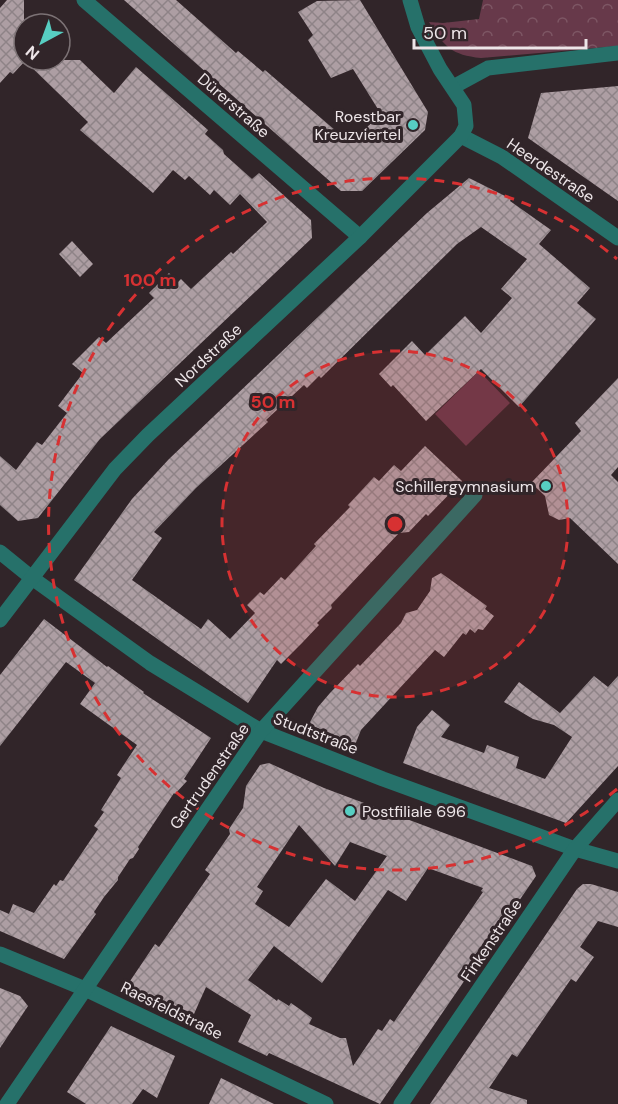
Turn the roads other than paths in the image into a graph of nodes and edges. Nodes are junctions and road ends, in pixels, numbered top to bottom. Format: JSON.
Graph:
{"nodes":[{"id":1,"x":84,"y":0,"type":"edge"},
{"id":2,"x":410,"y":0,"type":"edge"},
{"id":3,"x":618,"y":53,"type":"edge"},
{"id":4,"x":453,"y":87,"type":"junction"},
{"id":5,"x":461,"y":136,"type":"junction"},
{"id":6,"x":360,"y":237,"type":"junction"},
{"id":7,"x":618,"y":238,"type":"edge"},
{"id":8,"x":475,"y":495,"type":"dead end"},
{"id":9,"x":0,"y":552,"type":"edge"},
{"id":10,"x":32,"y":578,"type":"junction"},
{"id":11,"x":0,"y":620,"type":"edge"},
{"id":12,"x":261,"y":731,"type":"junction"},
{"id":13,"x":618,"y":801,"type":"edge"},
{"id":14,"x":575,"y":849,"type":"junction"},
{"id":15,"x":618,"y":861,"type":"edge"},
{"id":16,"x":0,"y":954,"type":"edge"},
{"id":17,"x":85,"y":988,"type":"junction"},
{"id":18,"x":7,"y":1104,"type":"edge"},
{"id":19,"x":326,"y":1104,"type":"edge"},
{"id":20,"x":401,"y":1104,"type":"edge"}],
"edges":[{"from":1,"to":6,"type":"street","name":"Dürerstraße"},
{"from":2,"to":4,"type":"street"},
{"from":3,"to":4,"type":"street"},
{"from":4,"to":5,"type":"street"},
{"from":5,"to":6,"type":"street","name":"Nordstraße"},
{"from":5,"to":7,"type":"street","name":"Heerdestraße"},
{"from":6,"to":10,"type":"street","name":"Nordstraße"},
{"from":8,"to":12,"type":"street","name":"Gertrudenstraße"},
{"from":9,"to":10,"type":"street","name":"Studtstraße"},
{"from":10,"to":11,"type":"street","name":"Nordstraße"},
{"from":10,"to":12,"type":"street","name":"Studtstraße"},
{"from":12,"to":14,"type":"street","name":"Studtstraße"},
{"from":12,"to":17,"type":"street","name":"Gertrudenstraße"},
{"from":13,"to":14,"type":"street","name":"Finkenstraße"},
{"from":14,"to":15,"type":"street","name":"Studtstraße"},
{"from":14,"to":20,"type":"street","name":"Finkenstraße"},
{"from":16,"to":17,"type":"street","name":"Raesfeldstraße"},
{"from":17,"to":18,"type":"street","name":"Gertrudenstraße"},
{"from":17,"to":19,"type":"street","name":"Raesfeldstraße"}]}
